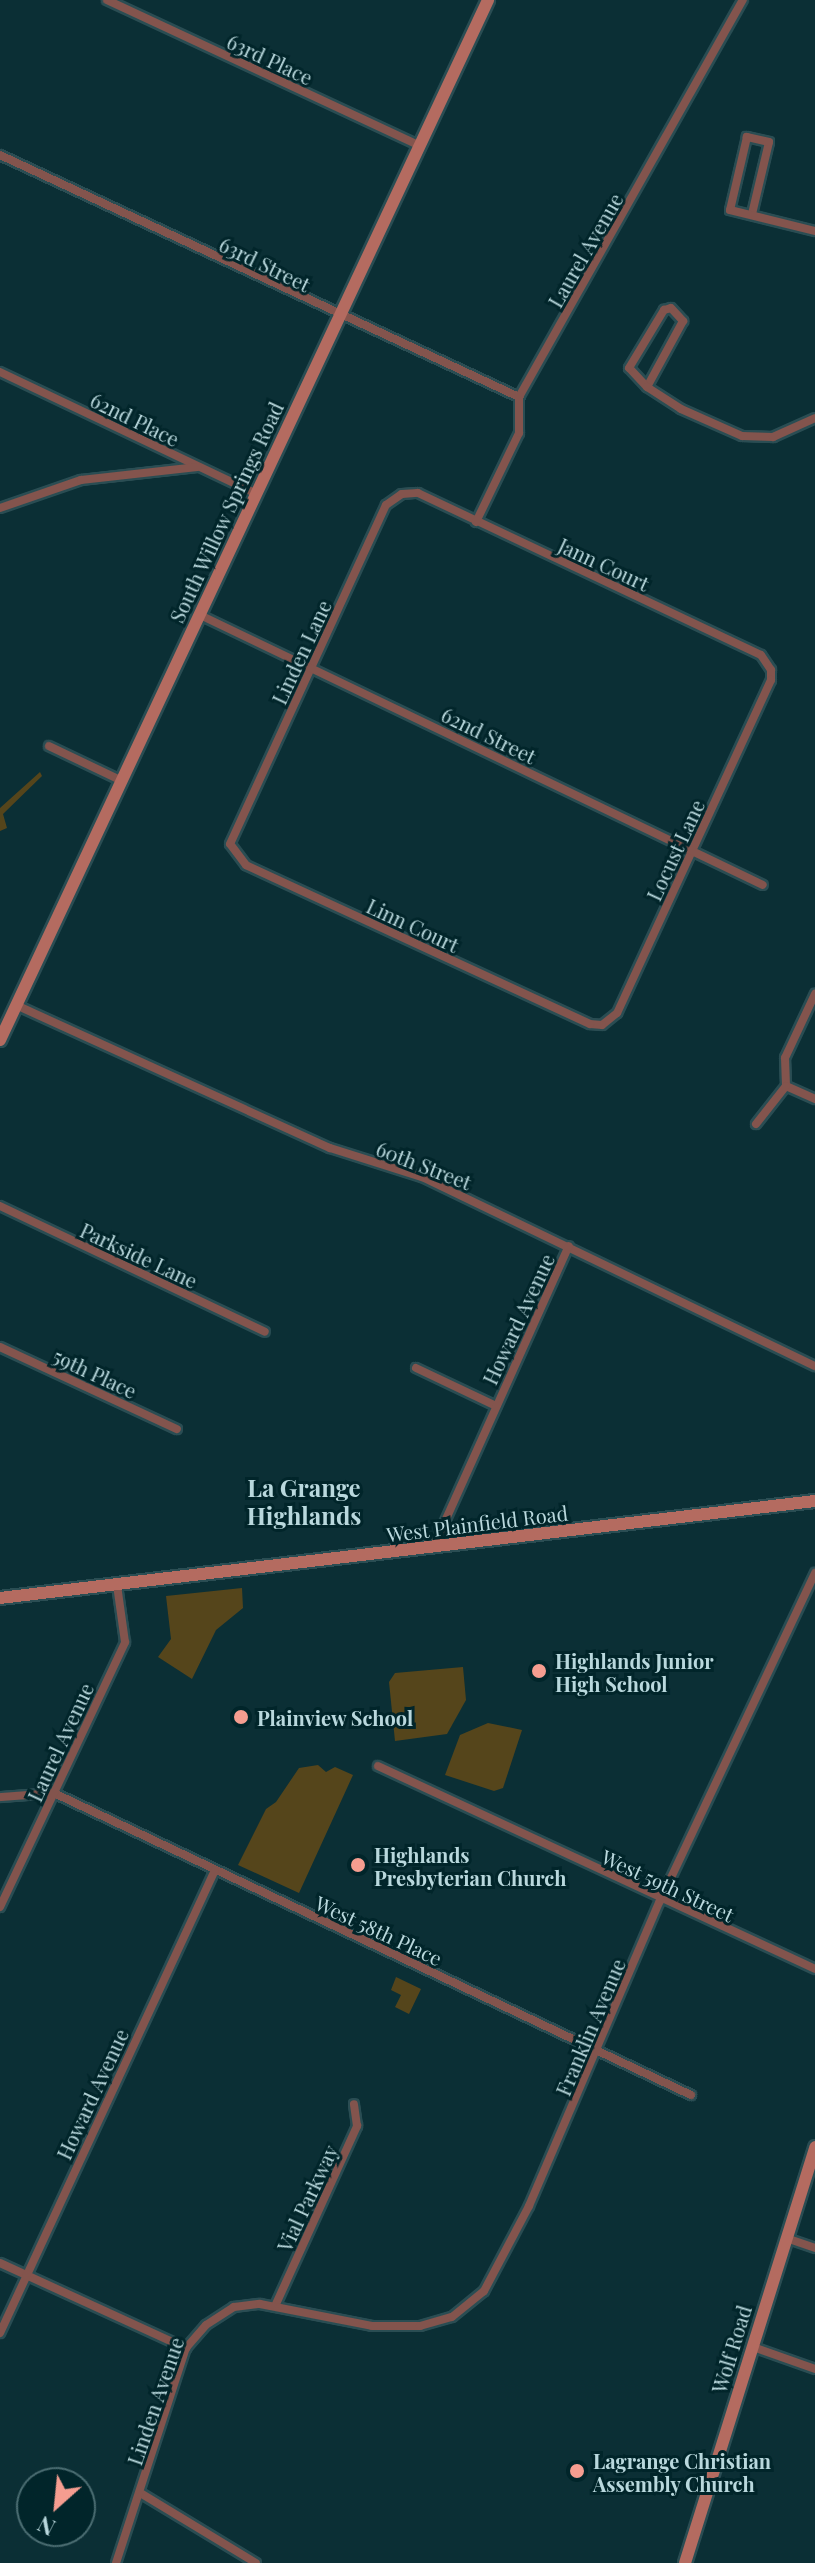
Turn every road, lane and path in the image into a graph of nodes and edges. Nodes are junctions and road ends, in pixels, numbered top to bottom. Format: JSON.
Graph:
{"nodes":[{"id":1,"x":107,"y":0,"type":"edge"},
{"id":2,"x":488,"y":0,"type":"edge"},
{"id":3,"x":743,"y":0,"type":"edge"},
{"id":4,"x":420,"y":146,"type":"junction"},
{"id":5,"x":0,"y":155,"type":"edge"},
{"id":6,"x":752,"y":214,"type":"junction"},
{"id":7,"x":815,"y":231,"type":"edge"},
{"id":8,"x":339,"y":317,"type":"junction"},
{"id":9,"x":0,"y":372,"type":"edge"},
{"id":10,"x":647,"y":387,"type":"junction"},
{"id":11,"x":519,"y":397,"type":"junction"},
{"id":12,"x":815,"y":418,"type":"edge"},
{"id":13,"x":198,"y":467,"type":"junction"},
{"id":14,"x":418,"y":493,"type":"joint"},
{"id":15,"x":257,"y":494,"type":"junction"},
{"id":16,"x":0,"y":508,"type":"edge"},
{"id":17,"x":476,"y":522,"type":"junction"},
{"id":18,"x":200,"y":615,"type":"junction"},
{"id":19,"x":311,"y":667,"type":"junction"},
{"id":20,"x":771,"y":670,"type":"joint"},
{"id":21,"x":49,"y":746,"type":"dead end"},
{"id":22,"x":122,"y":781,"type":"junction"},
{"id":23,"x":230,"y":844,"type":"joint"},
{"id":24,"x":692,"y":850,"type":"junction"},
{"id":25,"x":763,"y":885,"type":"dead end"},
{"id":26,"x":815,"y":994,"type":"edge"},
{"id":27,"x":16,"y":1005,"type":"junction"},
{"id":28,"x":590,"y":1024,"type":"joint"},
{"id":29,"x":0,"y":1040,"type":"edge"},
{"id":30,"x":786,"y":1086,"type":"junction"},
{"id":31,"x":815,"y":1099,"type":"edge"},
{"id":32,"x":756,"y":1124,"type":"dead end"},
{"id":33,"x":0,"y":1206,"type":"edge"},
{"id":34,"x":569,"y":1246,"type":"junction"},
{"id":35,"x":265,"y":1332,"type":"dead end"},
{"id":36,"x":0,"y":1347,"type":"edge"},
{"id":37,"x":815,"y":1366,"type":"edge"},
{"id":38,"x":416,"y":1368,"type":"dead end"},
{"id":39,"x":496,"y":1406,"type":"junction"},
{"id":40,"x":177,"y":1429,"type":"dead end"},
{"id":41,"x":815,"y":1501,"type":"edge"},
{"id":42,"x":432,"y":1549,"type":"junction"},
{"id":43,"x":815,"y":1573,"type":"edge"},
{"id":44,"x":117,"y":1585,"type":"junction"},
{"id":45,"x":0,"y":1598,"type":"edge"},
{"id":46,"x":378,"y":1766,"type":"dead end"},
{"id":47,"x":54,"y":1793,"type":"junction"},
{"id":48,"x":0,"y":1797,"type":"edge"},
{"id":49,"x":215,"y":1870,"type":"junction"},
{"id":50,"x":660,"y":1901,"type":"junction"},
{"id":51,"x":0,"y":1907,"type":"edge"},
{"id":52,"x":815,"y":1969,"type":"edge"},
{"id":53,"x":598,"y":2052,"type":"junction"},
{"id":54,"x":691,"y":2095,"type":"dead end"},
{"id":55,"x":354,"y":2104,"type":"dead end"},
{"id":56,"x":815,"y":2147,"type":"edge"},
{"id":57,"x":786,"y":2238,"type":"junction"},
{"id":58,"x":815,"y":2248,"type":"edge"},
{"id":59,"x":0,"y":2263,"type":"edge"},
{"id":60,"x":25,"y":2275,"type":"junction"},
{"id":61,"x":276,"y":2304,"type":"junction"},
{"id":62,"x":0,"y":2333,"type":"edge"},
{"id":63,"x":753,"y":2347,"type":"junction"},
{"id":64,"x":186,"y":2348,"type":"junction"},
{"id":65,"x":815,"y":2369,"type":"edge"},
{"id":66,"x":142,"y":2494,"type":"junction"},
{"id":67,"x":116,"y":2563,"type":"edge"},
{"id":68,"x":256,"y":2563,"type":"edge"},
{"id":69,"x":685,"y":2563,"type":"edge"}],
"edges":[{"from":1,"to":4,"type":"street","name":"63rd Place"},
{"from":2,"to":4,"type":"main road","name":"South Willow Springs Road"},
{"from":3,"to":11,"type":"street","name":"Laurel Avenue"},
{"from":4,"to":8,"type":"main road","name":"South Willow Springs Road"},
{"from":5,"to":8,"type":"street","name":"63rd Street"},
{"from":6,"to":6,"type":"street"},
{"from":6,"to":7,"type":"street"},
{"from":8,"to":11,"type":"street","name":"63rd Street"},
{"from":8,"to":15,"type":"main road","name":"South Willow Springs Road"},
{"from":9,"to":13,"type":"street","name":"62nd Place"},
{"from":10,"to":10,"type":"street"},
{"from":10,"to":12,"type":"street"},
{"from":11,"to":17,"type":"street","name":"Laurel Avenue"},
{"from":13,"to":15,"type":"street","name":"62nd Place"},
{"from":13,"to":16,"type":"street"},
{"from":14,"to":17,"type":"street","name":"Jann Court"},
{"from":14,"to":19,"type":"street","name":"Linden Lane"},
{"from":15,"to":18,"type":"main road","name":"South Willow Springs Road"},
{"from":17,"to":20,"type":"street","name":"Jann Court"},
{"from":18,"to":19,"type":"street","name":"62nd Street"},
{"from":18,"to":22,"type":"main road","name":"South Willow Springs Road"},
{"from":19,"to":23,"type":"street","name":"Linden Lane"},
{"from":19,"to":24,"type":"street","name":"62nd Street"},
{"from":20,"to":24,"type":"street","name":"Locust Lane"},
{"from":21,"to":22,"type":"street"},
{"from":22,"to":27,"type":"main road","name":"South Willow Springs Road"},
{"from":23,"to":28,"type":"street","name":"Linn Court"},
{"from":24,"to":25,"type":"street","name":"62nd Street"},
{"from":24,"to":28,"type":"street","name":"Locust Lane"},
{"from":26,"to":30,"type":"street"},
{"from":27,"to":29,"type":"main road","name":"South Willow Springs Road"},
{"from":27,"to":34,"type":"street","name":"60th Street"},
{"from":30,"to":31,"type":"street"},
{"from":30,"to":32,"type":"street"},
{"from":33,"to":35,"type":"street","name":"Parkside Lane"},
{"from":34,"to":37,"type":"street","name":"60th Street"},
{"from":34,"to":39,"type":"street","name":"Howard Avenue"},
{"from":36,"to":40,"type":"street","name":"59th Place"},
{"from":38,"to":39,"type":"street","name":"Howard Avenue"},
{"from":39,"to":42,"type":"street","name":"Howard Avenue"},
{"from":41,"to":42,"type":"main road","name":"West Plainfield Road"},
{"from":42,"to":44,"type":"main road","name":"West Plainfield Road"},
{"from":43,"to":50,"type":"street","name":"Franklin Avenue"},
{"from":44,"to":45,"type":"main road","name":"West Plainfield Road"},
{"from":44,"to":47,"type":"street","name":"Laurel Avenue"},
{"from":46,"to":50,"type":"street","name":"West 59th Street"},
{"from":47,"to":48,"type":"street"},
{"from":47,"to":49,"type":"street","name":"West 58th Place"},
{"from":47,"to":51,"type":"street","name":"Laurel Avenue"},
{"from":49,"to":53,"type":"street","name":"West 58th Place"},
{"from":49,"to":60,"type":"street","name":"Howard Avenue"},
{"from":50,"to":52,"type":"street","name":"West 59th Street"},
{"from":50,"to":53,"type":"street","name":"Franklin Avenue"},
{"from":53,"to":54,"type":"street","name":"West 58th Place"},
{"from":53,"to":61,"type":"street","name":"Franklin Avenue"},
{"from":55,"to":61,"type":"street","name":"Vial Parkway"},
{"from":56,"to":57,"type":"main road","name":"Wolf Road"},
{"from":57,"to":58,"type":"street"},
{"from":57,"to":63,"type":"main road","name":"Wolf Road"},
{"from":59,"to":60,"type":"street"},
{"from":60,"to":62,"type":"street","name":"Howard Avenue"},
{"from":60,"to":64,"type":"street"},
{"from":61,"to":64,"type":"street","name":"Linden Avenue"},
{"from":63,"to":65,"type":"street"},
{"from":63,"to":69,"type":"main road","name":"Wolf Road"},
{"from":64,"to":66,"type":"street","name":"Linden Avenue"},
{"from":66,"to":67,"type":"street","name":"Linden Avenue"},
{"from":66,"to":68,"type":"street"}]}
